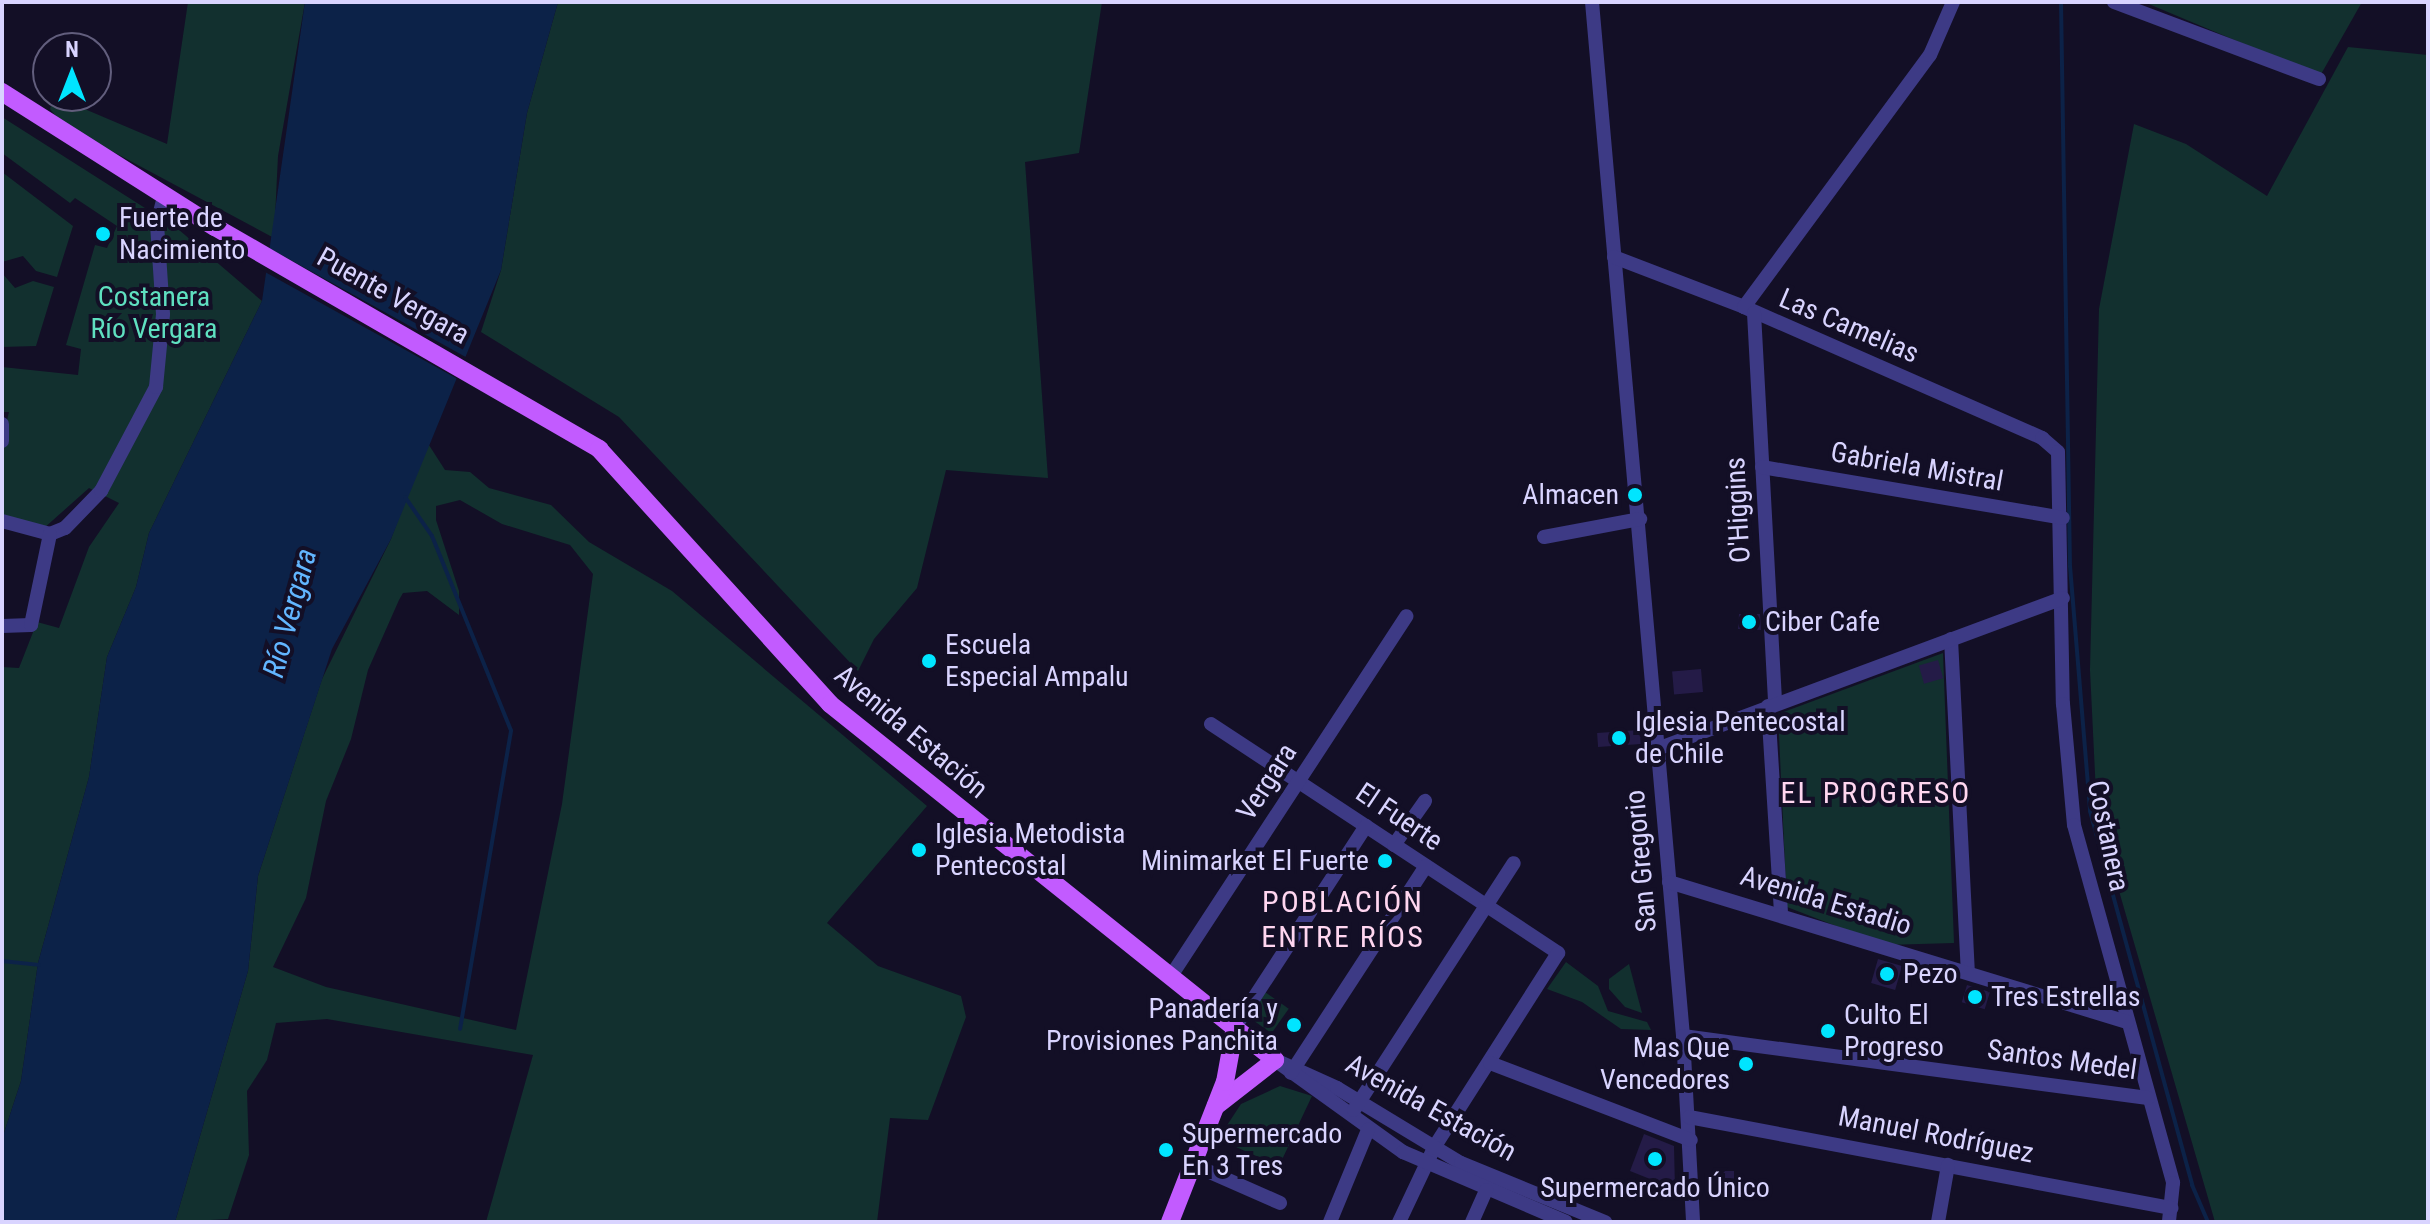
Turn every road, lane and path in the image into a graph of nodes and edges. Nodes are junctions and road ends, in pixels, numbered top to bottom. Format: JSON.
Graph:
{"nodes":[{"id":1,"x":1592,"y":2,"type":"edge"},
{"id":2,"x":1953,"y":2,"type":"edge"},
{"id":3,"x":2114,"y":2,"type":"edge"},
{"id":4,"x":2319,"y":79,"type":"dead end"},
{"id":5,"x":2,"y":92,"type":"edge"},
{"id":6,"x":164,"y":196,"type":"junction"},
{"id":7,"x":1614,"y":257,"type":"junction"},
{"id":8,"x":1749,"y":310,"type":"junction"},
{"id":9,"x":544,"y":413,"type":"joint"},
{"id":10,"x":3,"y":425,"type":"edge"},
{"id":11,"x":2,"y":441,"type":"edge"},
{"id":12,"x":2058,"y":452,"type":"joint"},
{"id":13,"x":1762,"y":467,"type":"junction"},
{"id":14,"x":2063,"y":518,"type":"junction"},
{"id":15,"x":1640,"y":519,"type":"junction"},
{"id":16,"x":2,"y":521,"type":"edge"},
{"id":17,"x":50,"y":534,"type":"junction"},
{"id":18,"x":1544,"y":537,"type":"dead end"},
{"id":19,"x":2063,"y":598,"type":"junction"},
{"id":20,"x":1407,"y":616,"type":"dead end"},
{"id":21,"x":2,"y":626,"type":"edge"},
{"id":22,"x":1951,"y":639,"type":"junction"},
{"id":23,"x":1772,"y":705,"type":"junction"},
{"id":24,"x":1211,"y":724,"type":"dead end"},
{"id":25,"x":1657,"y":749,"type":"junction"},
{"id":26,"x":1298,"y":781,"type":"junction"},
{"id":27,"x":1425,"y":801,"type":"dead end"},
{"id":28,"x":1366,"y":826,"type":"junction"},
{"id":29,"x":1394,"y":845,"type":"junction"},
{"id":30,"x":1514,"y":863,"type":"dead end"},
{"id":31,"x":1426,"y":866,"type":"junction"},
{"id":32,"x":1669,"y":882,"type":"junction"},
{"id":33,"x":1487,"y":906,"type":"junction"},
{"id":34,"x":1781,"y":914,"type":"junction"},
{"id":35,"x":1968,"y":971,"type":"junction"},
{"id":36,"x":1171,"y":976,"type":"junction"},
{"id":37,"x":2127,"y":1022,"type":"junction"},
{"id":38,"x":1235,"y":1027,"type":"junction"},
{"id":39,"x":1683,"y":1036,"type":"junction"},
{"id":40,"x":1275,"y":1060,"type":"junction"},
{"id":41,"x":1490,"y":1063,"type":"junction"},
{"id":42,"x":1292,"y":1070,"type":"junction"},
{"id":43,"x":2148,"y":1098,"type":"junction"},
{"id":44,"x":1359,"y":1102,"type":"junction"},
{"id":45,"x":1216,"y":1106,"type":"junction"},
{"id":46,"x":1689,"y":1117,"type":"junction"},
{"id":47,"x":1351,"y":1118,"type":"junction"},
{"id":48,"x":1368,"y":1130,"type":"junction"},
{"id":49,"x":1691,"y":1140,"type":"junction"},
{"id":50,"x":1434,"y":1148,"type":"junction"},
{"id":51,"x":1425,"y":1163,"type":"junction"},
{"id":52,"x":1194,"y":1165,"type":"junction"},
{"id":53,"x":1948,"y":1165,"type":"junction"},
{"id":54,"x":1486,"y":1190,"type":"junction"},
{"id":55,"x":1280,"y":1203,"type":"dead end"},
{"id":56,"x":2171,"y":1215,"type":"edge"},
{"id":57,"x":1546,"y":1218,"type":"edge"},
{"id":58,"x":1170,"y":1222,"type":"edge"},
{"id":59,"x":1330,"y":1222,"type":"edge"},
{"id":60,"x":1399,"y":1222,"type":"edge"},
{"id":61,"x":1472,"y":1222,"type":"edge"},
{"id":62,"x":1566,"y":1222,"type":"edge"},
{"id":63,"x":1605,"y":1222,"type":"edge"},
{"id":64,"x":1693,"y":1222,"type":"edge"},
{"id":65,"x":1938,"y":1222,"type":"edge"}],
"edges":[{"from":1,"to":7,"type":"street","name":"San Gregorio"},
{"from":2,"to":8,"type":"street"},
{"from":3,"to":4,"type":"street"},
{"from":5,"to":6,"type":"main road","name":"Puente Vergara"},
{"from":6,"to":9,"type":"main road","name":"Puente Vergara"},
{"from":6,"to":17,"type":"street"},
{"from":7,"to":8,"type":"street","name":"Las Camelias"},
{"from":7,"to":15,"type":"street","name":"San Gregorio"},
{"from":8,"to":12,"type":"street","name":"Las Camelias"},
{"from":8,"to":13,"type":"street","name":"O'Higgins"},
{"from":9,"to":36,"type":"main road","name":"Avenida Estación"},
{"from":10,"to":11,"type":"street"},
{"from":12,"to":14,"type":"street","name":"Costanera"},
{"from":13,"to":14,"type":"street","name":"Gabriela Mistral"},
{"from":13,"to":23,"type":"street","name":"O'Higgins"},
{"from":14,"to":19,"type":"street","name":"Costanera"},
{"from":15,"to":18,"type":"street"},
{"from":15,"to":25,"type":"street","name":"San Gregorio"},
{"from":16,"to":17,"type":"street"},
{"from":17,"to":21,"type":"street"},
{"from":19,"to":22,"type":"street"},
{"from":19,"to":37,"type":"street","name":"Costanera"},
{"from":20,"to":26,"type":"street","name":"Vergara"},
{"from":22,"to":23,"type":"street"},
{"from":22,"to":35,"type":"street"},
{"from":23,"to":25,"type":"street"},
{"from":23,"to":34,"type":"street","name":"O'Higgins"},
{"from":24,"to":26,"type":"street","name":"El Fuerte"},
{"from":25,"to":32,"type":"street","name":"San Gregorio"},
{"from":26,"to":28,"type":"street","name":"El Fuerte"},
{"from":26,"to":36,"type":"street","name":"Vergara"},
{"from":27,"to":29,"type":"street"},
{"from":28,"to":29,"type":"street","name":"El Fuerte"},
{"from":28,"to":38,"type":"street"},
{"from":29,"to":31,"type":"street","name":"El Fuerte"},
{"from":30,"to":33,"type":"street"},
{"from":31,"to":33,"type":"street","name":"El Fuerte"},
{"from":31,"to":42,"type":"street"},
{"from":32,"to":34,"type":"street","name":"Avenida Estadio"},
{"from":32,"to":39,"type":"street","name":"San Gregorio"},
{"from":33,"to":41,"type":"street","name":"El Fuerte"},
{"from":33,"to":44,"type":"street"},
{"from":34,"to":35,"type":"street","name":"Avenida Estadio"},
{"from":35,"to":37,"type":"street","name":"Avenida Estadio"},
{"from":36,"to":38,"type":"main road","name":"Avenida Estación"},
{"from":37,"to":43,"type":"street","name":"Costanera"},
{"from":38,"to":40,"type":"main road","name":"Avenida Estación"},
{"from":38,"to":45,"type":"main road"},
{"from":39,"to":43,"type":"street","name":"Santos Medel"},
{"from":39,"to":46,"type":"street","name":"San Gregorio"},
{"from":40,"to":42,"type":"street","name":"Avenida Estación"},
{"from":40,"to":45,"type":"main road"},
{"from":41,"to":49,"type":"street"},
{"from":41,"to":50,"type":"street"},
{"from":42,"to":44,"type":"street","name":"Avenida Estación"},
{"from":42,"to":47,"type":"street","name":"Avenida Estación"},
{"from":43,"to":56,"type":"street","name":"Costanera"},
{"from":44,"to":47,"type":"street"},
{"from":44,"to":50,"type":"street","name":"Avenida Estación"},
{"from":45,"to":52,"type":"main road"},
{"from":46,"to":49,"type":"street","name":"San Gregorio"},
{"from":46,"to":53,"type":"street","name":"Manuel Rodríguez"},
{"from":47,"to":48,"type":"street","name":"Avenida Estación"},
{"from":48,"to":51,"type":"street","name":"Avenida Estación"},
{"from":48,"to":59,"type":"street"},
{"from":49,"to":64,"type":"street","name":"San Gregorio"},
{"from":50,"to":51,"type":"street"},
{"from":50,"to":63,"type":"street","name":"Avenida Estación"},
{"from":51,"to":54,"type":"street","name":"Avenida Estación"},
{"from":51,"to":60,"type":"street"},
{"from":52,"to":55,"type":"street"},
{"from":52,"to":58,"type":"main road"},
{"from":53,"to":56,"type":"street","name":"Manuel Rodríguez"},
{"from":53,"to":65,"type":"street"},
{"from":54,"to":57,"type":"street","name":"Avenida Estación"},
{"from":54,"to":61,"type":"street"},
{"from":57,"to":62,"type":"street","name":"Avenida Estación"}]}
